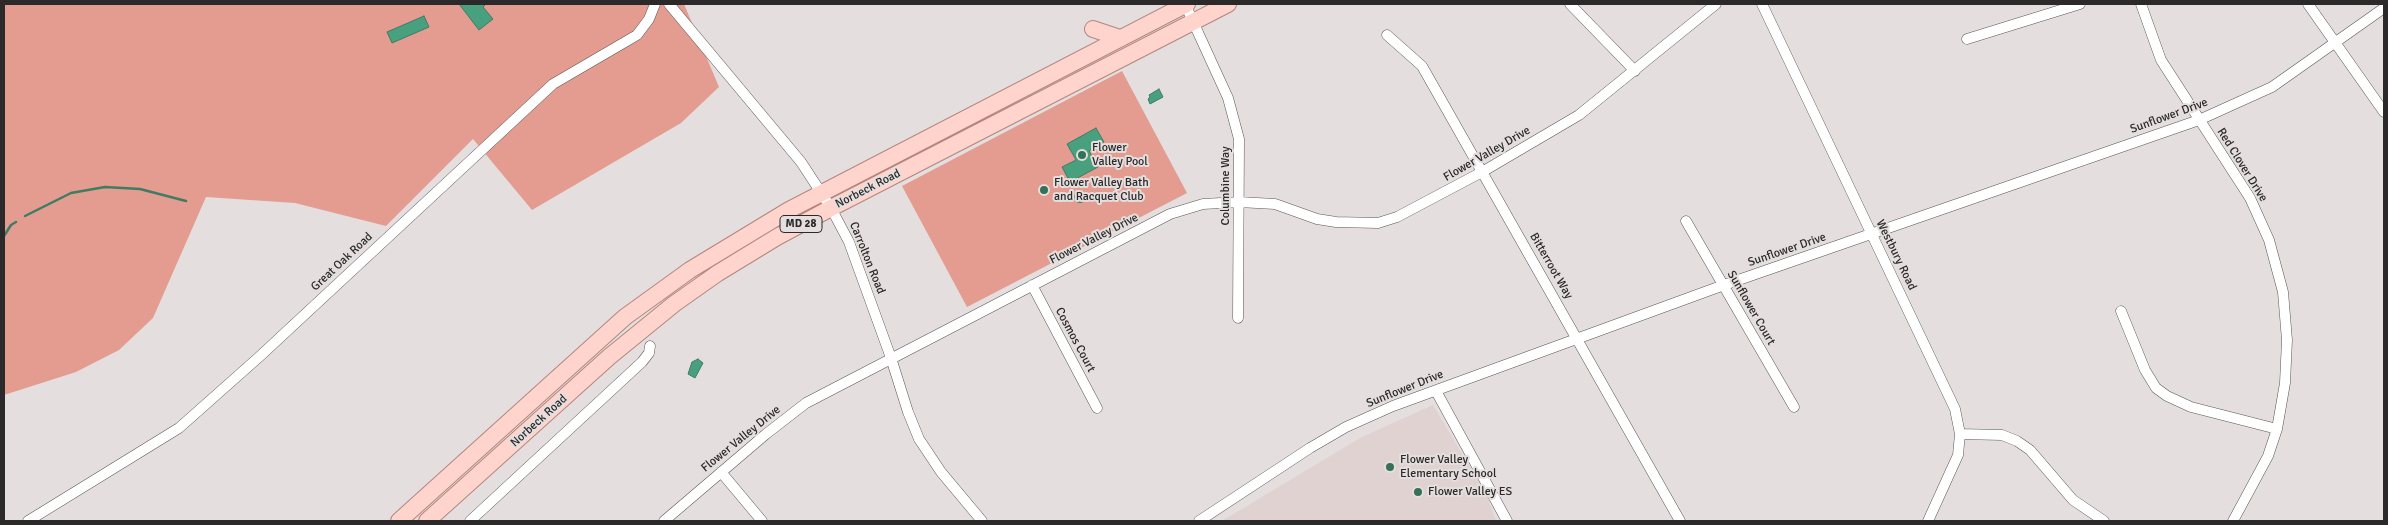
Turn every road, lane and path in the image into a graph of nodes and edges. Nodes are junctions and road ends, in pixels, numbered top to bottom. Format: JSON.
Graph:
{"nodes":[{"id":1,"x":655,"y":4,"type":"edge"},
{"id":2,"x":669,"y":4,"type":"edge"},
{"id":3,"x":1186,"y":4,"type":"edge"},
{"id":4,"x":1228,"y":4,"type":"edge"},
{"id":5,"x":1570,"y":4,"type":"edge"},
{"id":6,"x":1716,"y":4,"type":"edge"},
{"id":7,"x":1762,"y":4,"type":"edge"},
{"id":8,"x":2080,"y":4,"type":"edge"},
{"id":9,"x":2141,"y":4,"type":"edge"},
{"id":10,"x":2308,"y":4,"type":"edge"},
{"id":11,"x":2384,"y":8,"type":"edge"},
{"id":12,"x":1194,"y":22,"type":"junction"},
{"id":13,"x":1093,"y":29,"type":"dead end"},
{"id":14,"x":1386,"y":34,"type":"dead end"},
{"id":15,"x":1120,"y":38,"type":"junction"},
{"id":16,"x":1967,"y":39,"type":"dead end"},
{"id":17,"x":2335,"y":43,"type":"junction"},
{"id":18,"x":1635,"y":71,"type":"junction"},
{"id":19,"x":2384,"y":112,"type":"edge"},
{"id":20,"x":2199,"y":120,"type":"junction"},
{"id":21,"x":1482,"y":172,"type":"junction"},
{"id":22,"x":821,"y":193,"type":"junction"},
{"id":23,"x":1239,"y":202,"type":"junction"},
{"id":24,"x":831,"y":208,"type":"junction"},
{"id":25,"x":1686,"y":221,"type":"dead end"},
{"id":26,"x":1872,"y":234,"type":"junction"},
{"id":27,"x":1032,"y":285,"type":"junction"},
{"id":28,"x":1724,"y":285,"type":"junction"},
{"id":29,"x":2121,"y":311,"type":"dead end"},
{"id":30,"x":1238,"y":318,"type":"dead end"},
{"id":31,"x":1578,"y":338,"type":"junction"},
{"id":32,"x":650,"y":346,"type":"dead end"},
{"id":33,"x":891,"y":358,"type":"junction"},
{"id":34,"x":556,"y":361,"type":"dead end"},
{"id":35,"x":555,"y":380,"type":"junction"},
{"id":36,"x":1436,"y":391,"type":"junction"},
{"id":37,"x":1794,"y":407,"type":"dead end"},
{"id":38,"x":1096,"y":408,"type":"dead end"},
{"id":39,"x":2277,"y":428,"type":"junction"},
{"id":40,"x":1960,"y":434,"type":"junction"},
{"id":41,"x":720,"y":472,"type":"junction"},
{"id":42,"x":28,"y":521,"type":"edge"},
{"id":43,"x":400,"y":521,"type":"edge"},
{"id":44,"x":427,"y":521,"type":"edge"},
{"id":45,"x":470,"y":521,"type":"edge"},
{"id":46,"x":664,"y":521,"type":"edge"},
{"id":47,"x":762,"y":521,"type":"edge"},
{"id":48,"x":982,"y":521,"type":"edge"},
{"id":49,"x":1199,"y":521,"type":"edge"},
{"id":50,"x":1508,"y":521,"type":"edge"},
{"id":51,"x":1680,"y":521,"type":"edge"},
{"id":52,"x":1928,"y":521,"type":"edge"},
{"id":53,"x":2104,"y":521,"type":"edge"},
{"id":54,"x":2233,"y":521,"type":"edge"}],
"edges":[{"from":1,"to":42,"type":"street","name":"Great Oak Road"},
{"from":2,"to":22,"type":"street","name":"Carrolton Road"},
{"from":3,"to":12,"type":"street","name":"Columbine Way"},
{"from":3,"to":15,"type":"main road","name":"Norbeck Road","number":"MD 28"},
{"from":4,"to":12,"type":"main road","name":"Norbeck Road","number":"MD 28"},
{"from":5,"to":18,"type":"street"},
{"from":6,"to":18,"type":"street","name":"Flower Valley Drive"},
{"from":7,"to":26,"type":"street","name":"Westbury Road"},
{"from":8,"to":16,"type":"street"},
{"from":9,"to":20,"type":"street","name":"Red Clover Drive"},
{"from":10,"to":17,"type":"street"},
{"from":11,"to":17,"type":"street","name":"Sunflower Drive"},
{"from":12,"to":23,"type":"street","name":"Columbine Way"},
{"from":12,"to":24,"type":"main road","name":"Norbeck Road","number":"MD 28"},
{"from":13,"to":15,"type":"main road"},
{"from":14,"to":21,"type":"street","name":"Bitterroot Way"},
{"from":15,"to":22,"type":"main road","name":"Norbeck Road","number":"MD 28"},
{"from":17,"to":19,"type":"street"},
{"from":17,"to":20,"type":"street","name":"Sunflower Drive"},
{"from":18,"to":21,"type":"street","name":"Flower Valley Drive"},
{"from":20,"to":26,"type":"street","name":"Sunflower Drive"},
{"from":20,"to":39,"type":"street","name":"Red Clover Drive"},
{"from":21,"to":23,"type":"street","name":"Flower Valley Drive"},
{"from":21,"to":31,"type":"street","name":"Bitterroot Way"},
{"from":22,"to":24,"type":"street","name":"Carrolton Road"},
{"from":22,"to":35,"type":"main road","name":"Norbeck Road","number":"MD 28"},
{"from":23,"to":27,"type":"street","name":"Flower Valley Drive"},
{"from":23,"to":30,"type":"street","name":"Columbine Way"},
{"from":24,"to":33,"type":"street","name":"Carrolton Road"},
{"from":24,"to":44,"type":"main road","name":"Norbeck Road","number":"MD 28"},
{"from":25,"to":28,"type":"street","name":"Sunflower Court"},
{"from":26,"to":28,"type":"street","name":"Sunflower Drive"},
{"from":26,"to":40,"type":"street","name":"Westbury Road"},
{"from":27,"to":33,"type":"street","name":"Flower Valley Drive"},
{"from":27,"to":38,"type":"street","name":"Cosmos Court"},
{"from":28,"to":31,"type":"street","name":"Sunflower Drive"},
{"from":28,"to":37,"type":"street","name":"Sunflower Court"},
{"from":29,"to":39,"type":"street"},
{"from":31,"to":36,"type":"street","name":"Sunflower Drive"},
{"from":31,"to":51,"type":"street","name":"Bitterroot Way"},
{"from":32,"to":45,"type":"street"},
{"from":33,"to":41,"type":"street","name":"Flower Valley Drive"},
{"from":33,"to":48,"type":"street","name":"Carrolton Road"},
{"from":34,"to":35,"type":"main road"},
{"from":35,"to":43,"type":"main road","name":"Norbeck Road","number":"MD 28"},
{"from":36,"to":49,"type":"street","name":"Sunflower Drive"},
{"from":36,"to":50,"type":"street"},
{"from":39,"to":54,"type":"street","name":"Red Clover Drive"},
{"from":40,"to":52,"type":"street","name":"Westbury Road"},
{"from":40,"to":53,"type":"street"},
{"from":41,"to":46,"type":"street","name":"Flower Valley Drive"},
{"from":41,"to":47,"type":"street"}]}
